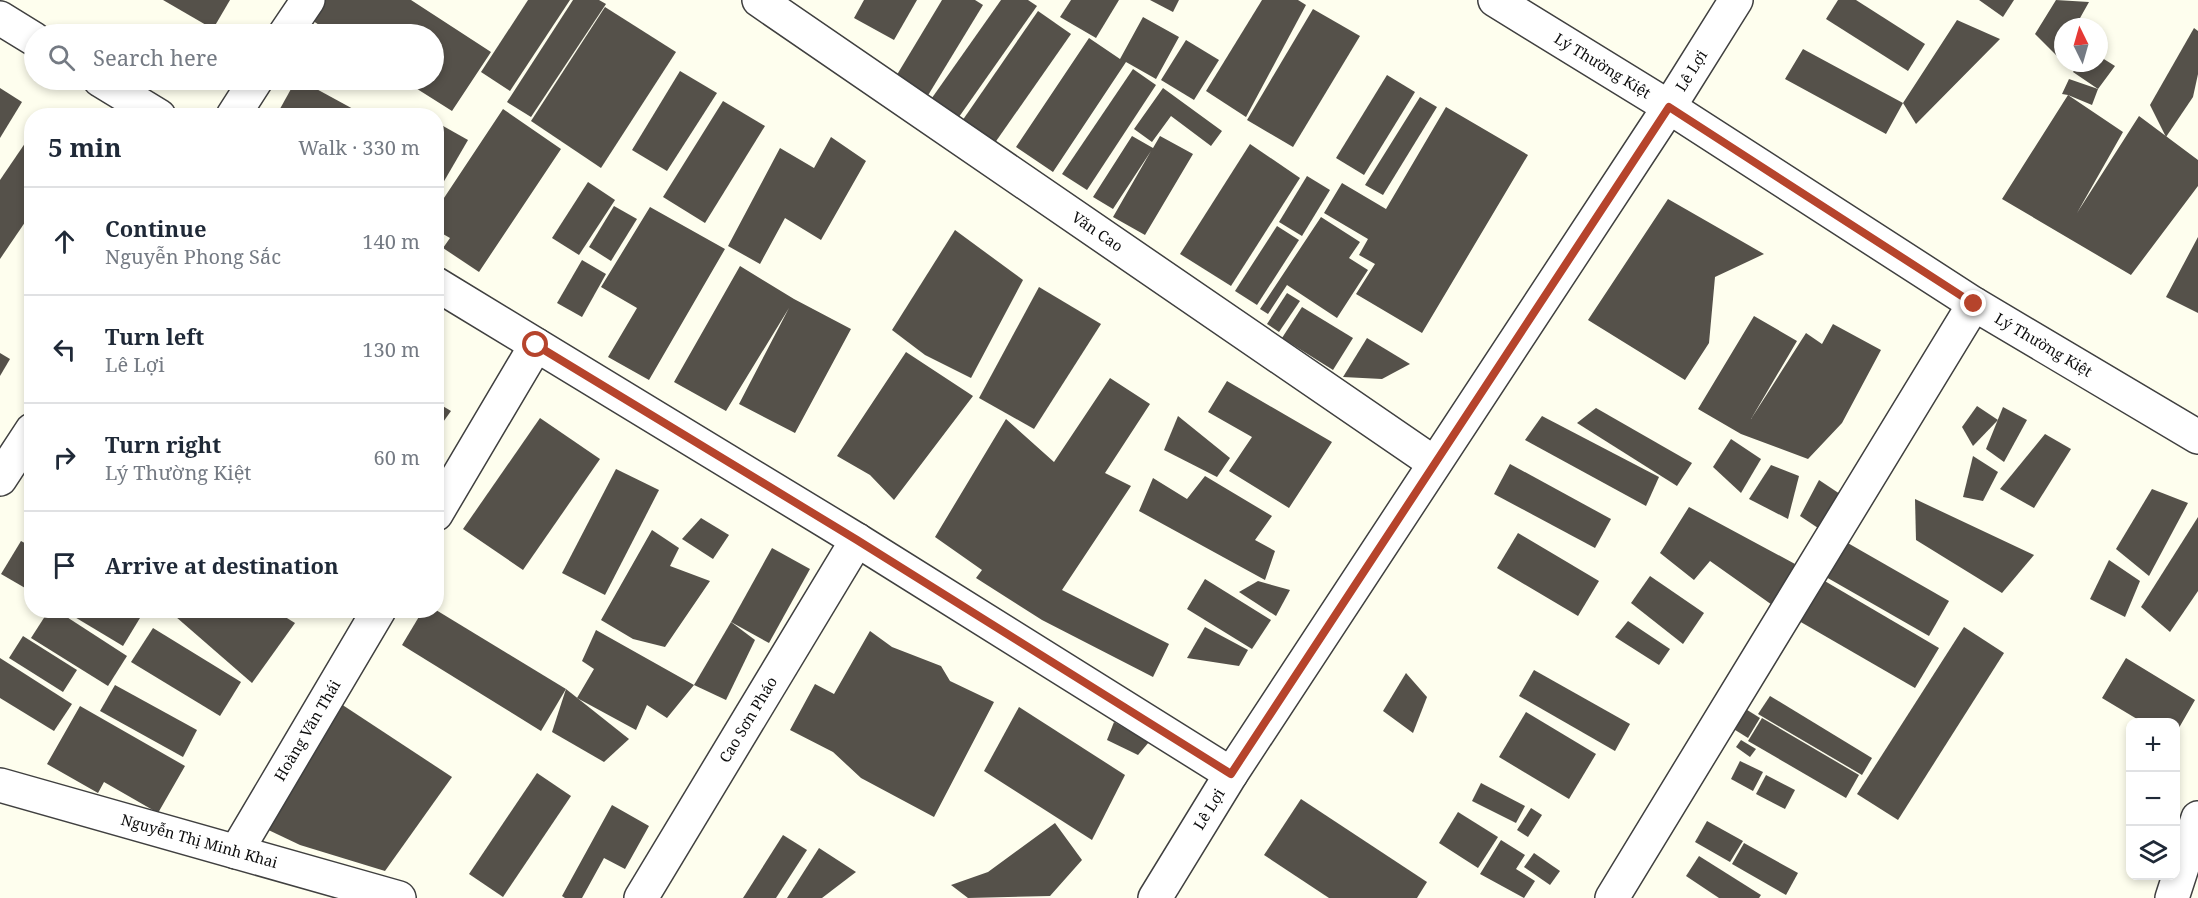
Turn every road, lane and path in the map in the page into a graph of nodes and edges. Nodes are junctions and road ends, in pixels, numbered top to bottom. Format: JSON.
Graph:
{"nodes":[{"id":1,"x":308,"y":0,"type":"edge"},
{"id":2,"x":759,"y":0,"type":"edge"},
{"id":3,"x":1495,"y":0,"type":"edge"},
{"id":4,"x":1736,"y":0,"type":"edge"},
{"id":5,"x":0,"y":18,"type":"edge"},
{"id":6,"x":292,"y":24,"type":"edge"},
{"id":7,"x":24,"y":33,"type":"edge"},
{"id":8,"x":116,"y":90,"type":"edge"},
{"id":9,"x":250,"y":90,"type":"edge"},
{"id":10,"x":1669,"y":107,"type":"junction"},
{"id":11,"x":146,"y":108,"type":"edge"},
{"id":12,"x":238,"y":108,"type":"edge"},
{"id":13,"x":444,"y":289,"type":"edge"},
{"id":14,"x":1974,"y":304,"type":"junction"},
{"id":15,"x":536,"y":345,"type":"junction"},
{"id":16,"x":2198,"y":438,"type":"edge"},
{"id":17,"x":24,"y":442,"type":"edge"},
{"id":18,"x":1434,"y":463,"type":"junction"},
{"id":19,"x":0,"y":479,"type":"edge"},
{"id":20,"x":444,"y":500,"type":"edge"},
{"id":21,"x":857,"y":540,"type":"junction"},
{"id":22,"x":374,"y":618,"type":"edge"},
{"id":23,"x":1231,"y":774,"type":"junction"},
{"id":24,"x":0,"y":785,"type":"edge"},
{"id":25,"x":2198,"y":818,"type":"edge"},
{"id":26,"x":236,"y":852,"type":"junction"},
{"id":27,"x":399,"y":898,"type":"edge"},
{"id":28,"x":641,"y":898,"type":"edge"},
{"id":29,"x":1155,"y":898,"type":"edge"},
{"id":30,"x":1612,"y":898,"type":"edge"},
{"id":31,"x":2172,"y":898,"type":"edge"}],
"edges":[{"from":1,"to":6,"type":"street"},
{"from":2,"to":18,"type":"street","name":"Văn Cao"},
{"from":3,"to":10,"type":"street","name":"Lý Thường Kiệt"},
{"from":4,"to":10,"type":"street","name":"Lê Lợi"},
{"from":5,"to":7,"type":"street"},
{"from":8,"to":11,"type":"street"},
{"from":9,"to":12,"type":"street"},
{"from":10,"to":14,"type":"street","name":"Lý Thường Kiệt"},
{"from":10,"to":18,"type":"street","name":"Lê Lợi"},
{"from":13,"to":15,"type":"street"},
{"from":14,"to":16,"type":"street","name":"Lý Thường Kiệt"},
{"from":14,"to":30,"type":"street"},
{"from":15,"to":20,"type":"street"},
{"from":15,"to":21,"type":"street"},
{"from":17,"to":19,"type":"street"},
{"from":18,"to":23,"type":"street","name":"Lê Lợi"},
{"from":21,"to":23,"type":"street"},
{"from":21,"to":28,"type":"street","name":"Cao Sơn Pháo"},
{"from":22,"to":26,"type":"street","name":"Hoàng Văn Thái"},
{"from":23,"to":29,"type":"street","name":"Lê Lợi"},
{"from":24,"to":26,"type":"street","name":"Nguyễn Thị Minh Khai"},
{"from":25,"to":31,"type":"street"},
{"from":26,"to":27,"type":"street","name":"Nguyễn Thị Minh Khai"}]}
